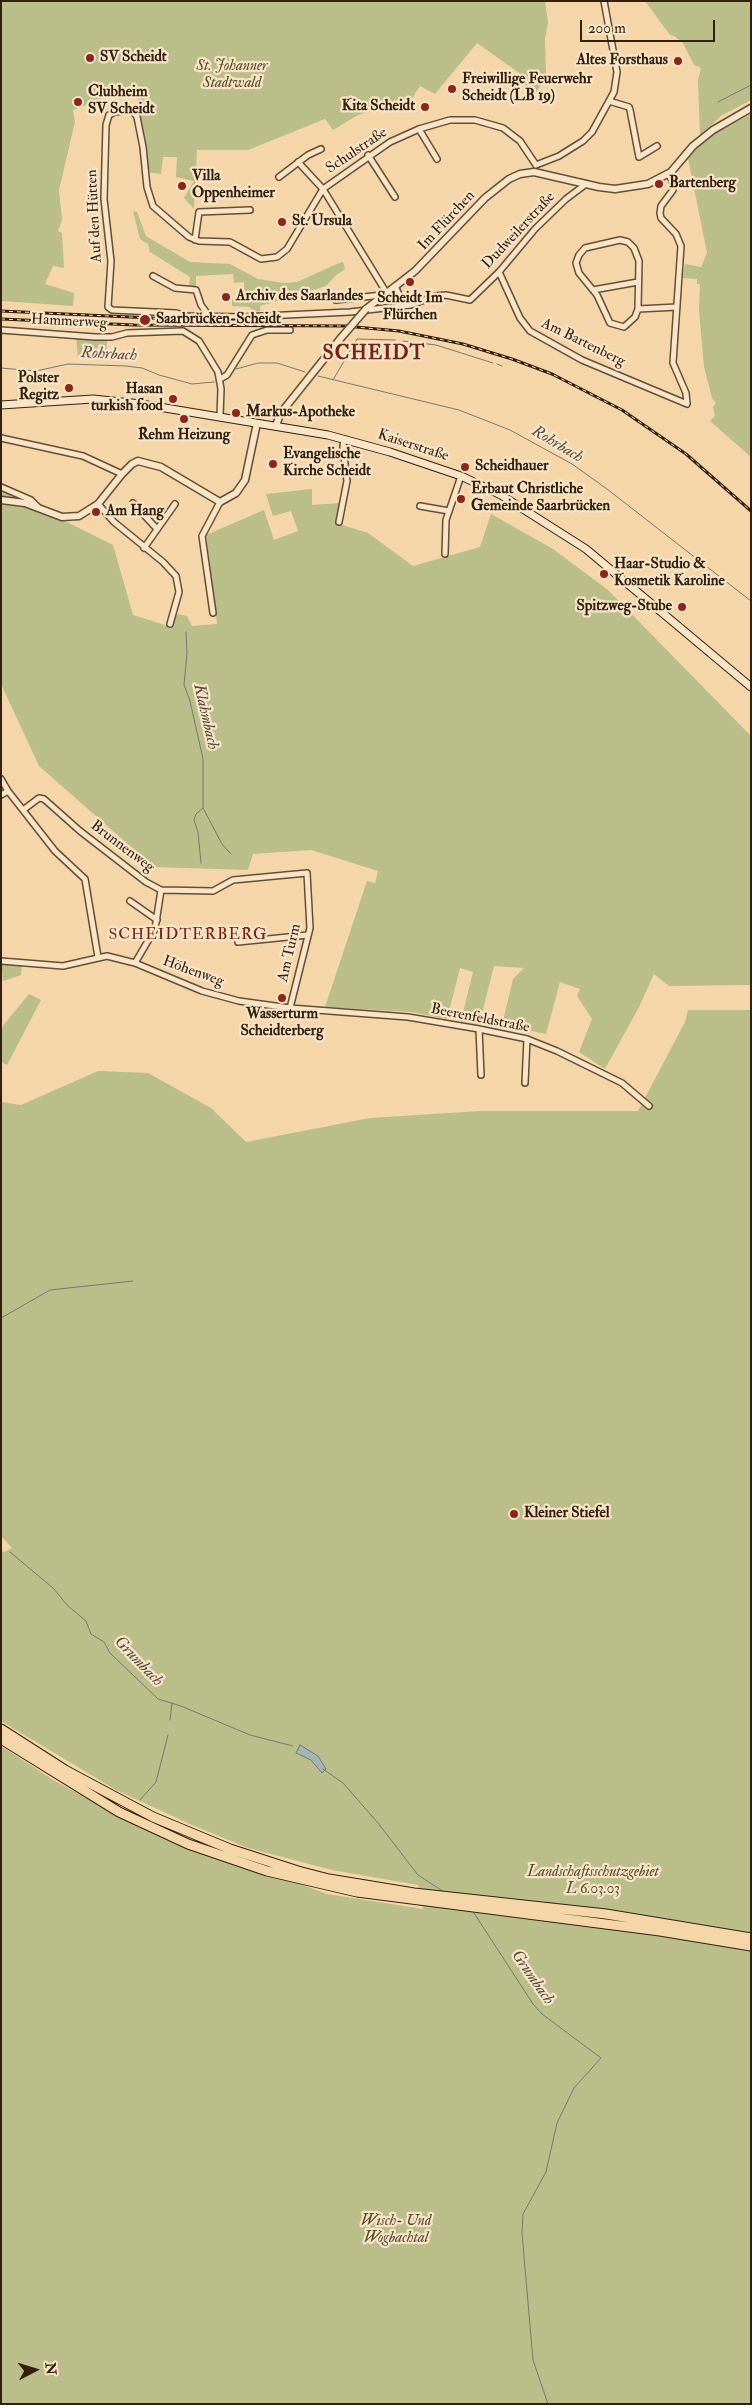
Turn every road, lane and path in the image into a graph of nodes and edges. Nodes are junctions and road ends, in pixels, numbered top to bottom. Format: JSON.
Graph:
{"nodes":[{"id":1,"x":604,"y":1,"type":"edge"},
{"id":2,"x":609,"y":101,"type":"junction"},
{"id":3,"x":751,"y":108,"type":"edge"},
{"id":4,"x":419,"y":129,"type":"junction"},
{"id":5,"x":657,"y":146,"type":"dead end"},
{"id":6,"x":321,"y":148,"type":"dead end"},
{"id":7,"x":368,"y":155,"type":"junction"},
{"id":8,"x":438,"y":160,"type":"dead end"},
{"id":9,"x":298,"y":162,"type":"junction"},
{"id":10,"x":535,"y":168,"type":"junction"},
{"id":11,"x":668,"y":174,"type":"junction"},
{"id":12,"x":279,"y":177,"type":"dead end"},
{"id":13,"x":586,"y":184,"type":"junction"},
{"id":14,"x":323,"y":189,"type":"junction"},
{"id":15,"x":395,"y":197,"type":"dead end"},
{"id":16,"x":250,"y":210,"type":"dead end"},
{"id":17,"x":195,"y":240,"type":"junction"},
{"id":18,"x":499,"y":272,"type":"junction"},
{"id":19,"x":153,"y":276,"type":"dead end"},
{"id":20,"x":638,"y":282,"type":"junction"},
{"id":21,"x":395,"y":286,"type":"junction"},
{"id":22,"x":593,"y":290,"type":"junction"},
{"id":23,"x":384,"y":294,"type":"junction"},
{"id":24,"x":362,"y":298,"type":"junction"},
{"id":25,"x":336,"y":300,"type":"dead end"},
{"id":26,"x":404,"y":305,"type":"junction"},
{"id":27,"x":677,"y":307,"type":"junction"},
{"id":28,"x":367,"y":308,"type":"junction"},
{"id":29,"x":109,"y":309,"type":"joint"},
{"id":30,"x":638,"y":309,"type":"junction"},
{"id":31,"x":209,"y":316,"type":"junction"},
{"id":32,"x":1,"y":330,"type":"edge"},
{"id":33,"x":290,"y":330,"type":"dead end"},
{"id":34,"x":220,"y":379,"type":"junction"},
{"id":35,"x":1,"y":405,"type":"edge"},
{"id":36,"x":220,"y":416,"type":"junction"},
{"id":37,"x":257,"y":423,"type":"junction"},
{"id":38,"x":276,"y":426,"type":"junction"},
{"id":39,"x":1,"y":438,"type":"edge"},
{"id":40,"x":344,"y":439,"type":"junction"},
{"id":41,"x":122,"y":474,"type":"junction"},
{"id":42,"x":461,"y":476,"type":"junction"},
{"id":43,"x":1,"y":487,"type":"edge"},
{"id":44,"x":1,"y":500,"type":"edge"},
{"id":45,"x":220,"y":502,"type":"junction"},
{"id":46,"x":133,"y":503,"type":"dead end"},
{"id":47,"x":98,"y":504,"type":"junction"},
{"id":48,"x":175,"y":504,"type":"dead end"},
{"id":49,"x":420,"y":506,"type":"dead end"},
{"id":50,"x":41,"y":510,"type":"junction"},
{"id":51,"x":449,"y":511,"type":"junction"},
{"id":52,"x":339,"y":522,"type":"dead end"},
{"id":53,"x":157,"y":529,"type":"junction"},
{"id":54,"x":144,"y":548,"type":"junction"},
{"id":55,"x":445,"y":554,"type":"dead end"},
{"id":56,"x":213,"y":613,"type":"dead end"},
{"id":57,"x":170,"y":624,"type":"dead end"},
{"id":58,"x":751,"y":687,"type":"edge"},
{"id":59,"x":1,"y":779,"type":"edge"},
{"id":60,"x":8,"y":791,"type":"junction"},
{"id":61,"x":1,"y":795,"type":"edge"},
{"id":62,"x":23,"y":810,"type":"junction"},
{"id":63,"x":307,"y":873,"type":"joint"},
{"id":64,"x":162,"y":890,"type":"junction"},
{"id":65,"x":130,"y":901,"type":"dead end"},
{"id":66,"x":157,"y":920,"type":"junction"},
{"id":67,"x":308,"y":935,"type":"junction"},
{"id":68,"x":238,"y":942,"type":"dead end"},
{"id":69,"x":98,"y":957,"type":"junction"},
{"id":70,"x":1,"y":961,"type":"edge"},
{"id":71,"x":135,"y":963,"type":"junction"},
{"id":72,"x":290,"y":1008,"type":"junction"},
{"id":73,"x":479,"y":1029,"type":"junction"},
{"id":74,"x":526,"y":1039,"type":"junction"},
{"id":75,"x":481,"y":1075,"type":"dead end"},
{"id":76,"x":525,"y":1082,"type":"dead end"},
{"id":77,"x":649,"y":1106,"type":"dead end"},
{"id":78,"x":1,"y":1729,"type":"edge"},
{"id":79,"x":1,"y":1739,"type":"edge"},
{"id":80,"x":328,"y":1883,"type":"junction"},
{"id":81,"x":549,"y":1912,"type":"junction"},
{"id":82,"x":751,"y":1938,"type":"edge"},
{"id":83,"x":751,"y":1946,"type":"edge"}],
"edges":[{"from":1,"to":2,"type":"street","name":"Im Flürchen"},
{"from":2,"to":5,"type":"street"},
{"from":2,"to":10,"type":"street","name":"Im Flürchen"},
{"from":3,"to":11,"type":"street"},
{"from":4,"to":7,"type":"street","name":"Schulstraße"},
{"from":4,"to":8,"type":"street"},
{"from":4,"to":10,"type":"street","name":"Schulstraße"},
{"from":6,"to":9,"type":"street"},
{"from":7,"to":14,"type":"street","name":"Schulstraße"},
{"from":7,"to":15,"type":"street"},
{"from":9,"to":12,"type":"street"},
{"from":9,"to":14,"type":"street"},
{"from":10,"to":13,"type":"street"},
{"from":10,"to":21,"type":"street","name":"Im Flürchen"},
{"from":11,"to":13,"type":"street"},
{"from":11,"to":27,"type":"street"},
{"from":13,"to":18,"type":"street","name":"Dudweilerstraße"},
{"from":14,"to":17,"type":"street"},
{"from":14,"to":23,"type":"street"},
{"from":16,"to":17,"type":"street"},
{"from":17,"to":29,"type":"street","name":"Auf den Hütten"},
{"from":18,"to":26,"type":"street","name":"Dudweilerstraße"},
{"from":18,"to":27,"type":"street","name":"Am Bartenberg"},
{"from":19,"to":31,"type":"street"},
{"from":20,"to":22,"type":"street"},
{"from":20,"to":22,"type":"street"},
{"from":20,"to":30,"type":"street"},
{"from":21,"to":23,"type":"street","name":"Im Flürchen"},
{"from":21,"to":26,"type":"street"},
{"from":22,"to":30,"type":"street"},
{"from":23,"to":24,"type":"street","name":"Im Flürchen"},
{"from":23,"to":28,"type":"street","name":"Im Flürchen"},
{"from":24,"to":25,"type":"street","name":"Im Flürchen"},
{"from":24,"to":28,"type":"street"},
{"from":26,"to":31,"type":"street","name":"Dudweilerstraße"},
{"from":27,"to":30,"type":"street"},
{"from":28,"to":38,"type":"street","name":"Im Flürchen","bridge":true},
{"from":29,"to":31,"type":"street","name":"Dudweilerstraße"},
{"from":32,"to":34,"type":"street","name":"Hammerweg"},
{"from":33,"to":34,"type":"street"},
{"from":34,"to":36,"type":"street"},
{"from":35,"to":36,"type":"main road","name":"Kaiserstraße"},
{"from":36,"to":37,"type":"main road","name":"Kaiserstraße"},
{"from":37,"to":38,"type":"main road","name":"Kaiserstraße"},
{"from":37,"to":45,"type":"street"},
{"from":38,"to":40,"type":"main road","name":"Kaiserstraße"},
{"from":39,"to":41,"type":"street"},
{"from":40,"to":42,"type":"main road","name":"Kaiserstraße"},
{"from":40,"to":52,"type":"street"},
{"from":41,"to":45,"type":"street"},
{"from":41,"to":47,"type":"street"},
{"from":42,"to":51,"type":"street"},
{"from":42,"to":58,"type":"main road","name":"Kaiserstraße"},
{"from":43,"to":50,"type":"street"},
{"from":44,"to":50,"type":"street"},
{"from":45,"to":56,"type":"street"},
{"from":46,"to":53,"type":"street"},
{"from":47,"to":50,"type":"street"},
{"from":47,"to":54,"type":"street"},
{"from":48,"to":53,"type":"street"},
{"from":49,"to":51,"type":"street"},
{"from":51,"to":55,"type":"street"},
{"from":53,"to":54,"type":"street"},
{"from":54,"to":57,"type":"street"},
{"from":59,"to":60,"type":"street"},
{"from":60,"to":61,"type":"street"},
{"from":60,"to":62,"type":"street"},
{"from":62,"to":64,"type":"street","name":"Brunnenweg"},
{"from":62,"to":69,"type":"street"},
{"from":63,"to":64,"type":"street","name":"Brunnenweg"},
{"from":63,"to":67,"type":"street","name":"Am Turm"},
{"from":64,"to":66,"type":"street"},
{"from":65,"to":66,"type":"street"},
{"from":66,"to":71,"type":"street"},
{"from":67,"to":68,"type":"street"},
{"from":67,"to":72,"type":"street","name":"Am Turm"},
{"from":69,"to":70,"type":"street","name":"Höhenweg"},
{"from":69,"to":71,"type":"street","name":"Höhenweg"},
{"from":71,"to":72,"type":"street","name":"Höhenweg"},
{"from":72,"to":73,"type":"street","name":"Beerenfeldstraße"},
{"from":73,"to":74,"type":"street","name":"Beerenfeldstraße"},
{"from":73,"to":75,"type":"street"},
{"from":74,"to":76,"type":"street"},
{"from":74,"to":77,"type":"street","name":"Beerenfeldstraße"},
{"from":78,"to":80,"type":"highway"},
{"from":79,"to":80,"type":"highway"},
{"from":80,"to":81,"type":"highway"},
{"from":81,"to":82,"type":"highway"},
{"from":81,"to":83,"type":"highway"}]}
